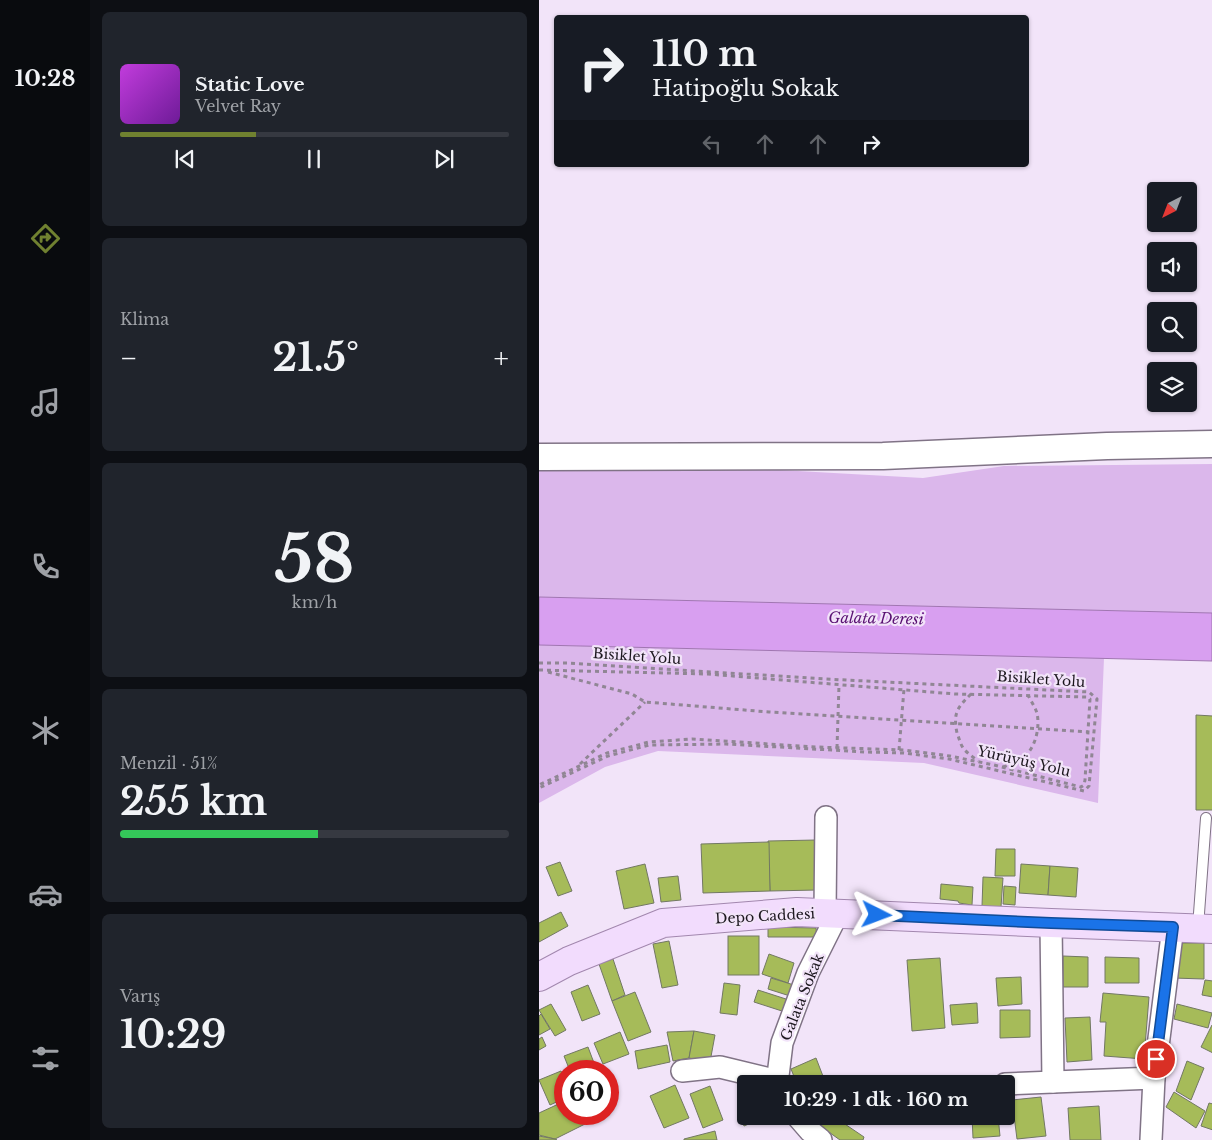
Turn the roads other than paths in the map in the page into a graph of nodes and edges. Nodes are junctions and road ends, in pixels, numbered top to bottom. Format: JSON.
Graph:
{"nodes":[{"id":1,"x":1212,"y":444,"type":"edge"},
{"id":2,"x":539,"y":456,"type":"edge"},
{"id":3,"x":826,"y":817,"type":"dead end"},
{"id":4,"x":1206,"y":818,"type":"dead end"},
{"id":5,"x":832,"y":913,"type":"junction"},
{"id":6,"x":1051,"y":923,"type":"junction"},
{"id":7,"x":1194,"y":928,"type":"edge"},
{"id":8,"x":539,"y":977,"type":"edge"},
{"id":9,"x":682,"y":1071,"type":"dead end"},
{"id":10,"x":751,"y":1075,"type":"edge"},
{"id":11,"x":779,"y":1075,"type":"edge"},
{"id":12,"x":1154,"y":1078,"type":"junction"},
{"id":13,"x":1053,"y":1082,"type":"junction"},
{"id":14,"x":1015,"y":1084,"type":"edge"},
{"id":15,"x":805,"y":1125,"type":"edge"},
{"id":16,"x":1147,"y":1136,"type":"edge"},
{"id":17,"x":821,"y":1140,"type":"edge"}],
"edges":[{"from":1,"to":2,"type":"street"},
{"from":3,"to":5,"type":"street"},
{"from":4,"to":7,"type":"lane"},
{"from":5,"to":6,"type":"main road","name":"Depo Caddesi"},
{"from":5,"to":8,"type":"main road","name":"Depo Caddesi"},
{"from":5,"to":11,"type":"street","name":"Galata Sokak"},
{"from":6,"to":7,"type":"main road","name":"Depo Caddesi"},
{"from":6,"to":13,"type":"street"},
{"from":7,"to":12,"type":"street"},
{"from":9,"to":10,"type":"street"},
{"from":12,"to":13,"type":"street"},
{"from":12,"to":16,"type":"street"},
{"from":13,"to":14,"type":"street"},
{"from":15,"to":17,"type":"street"}]}
